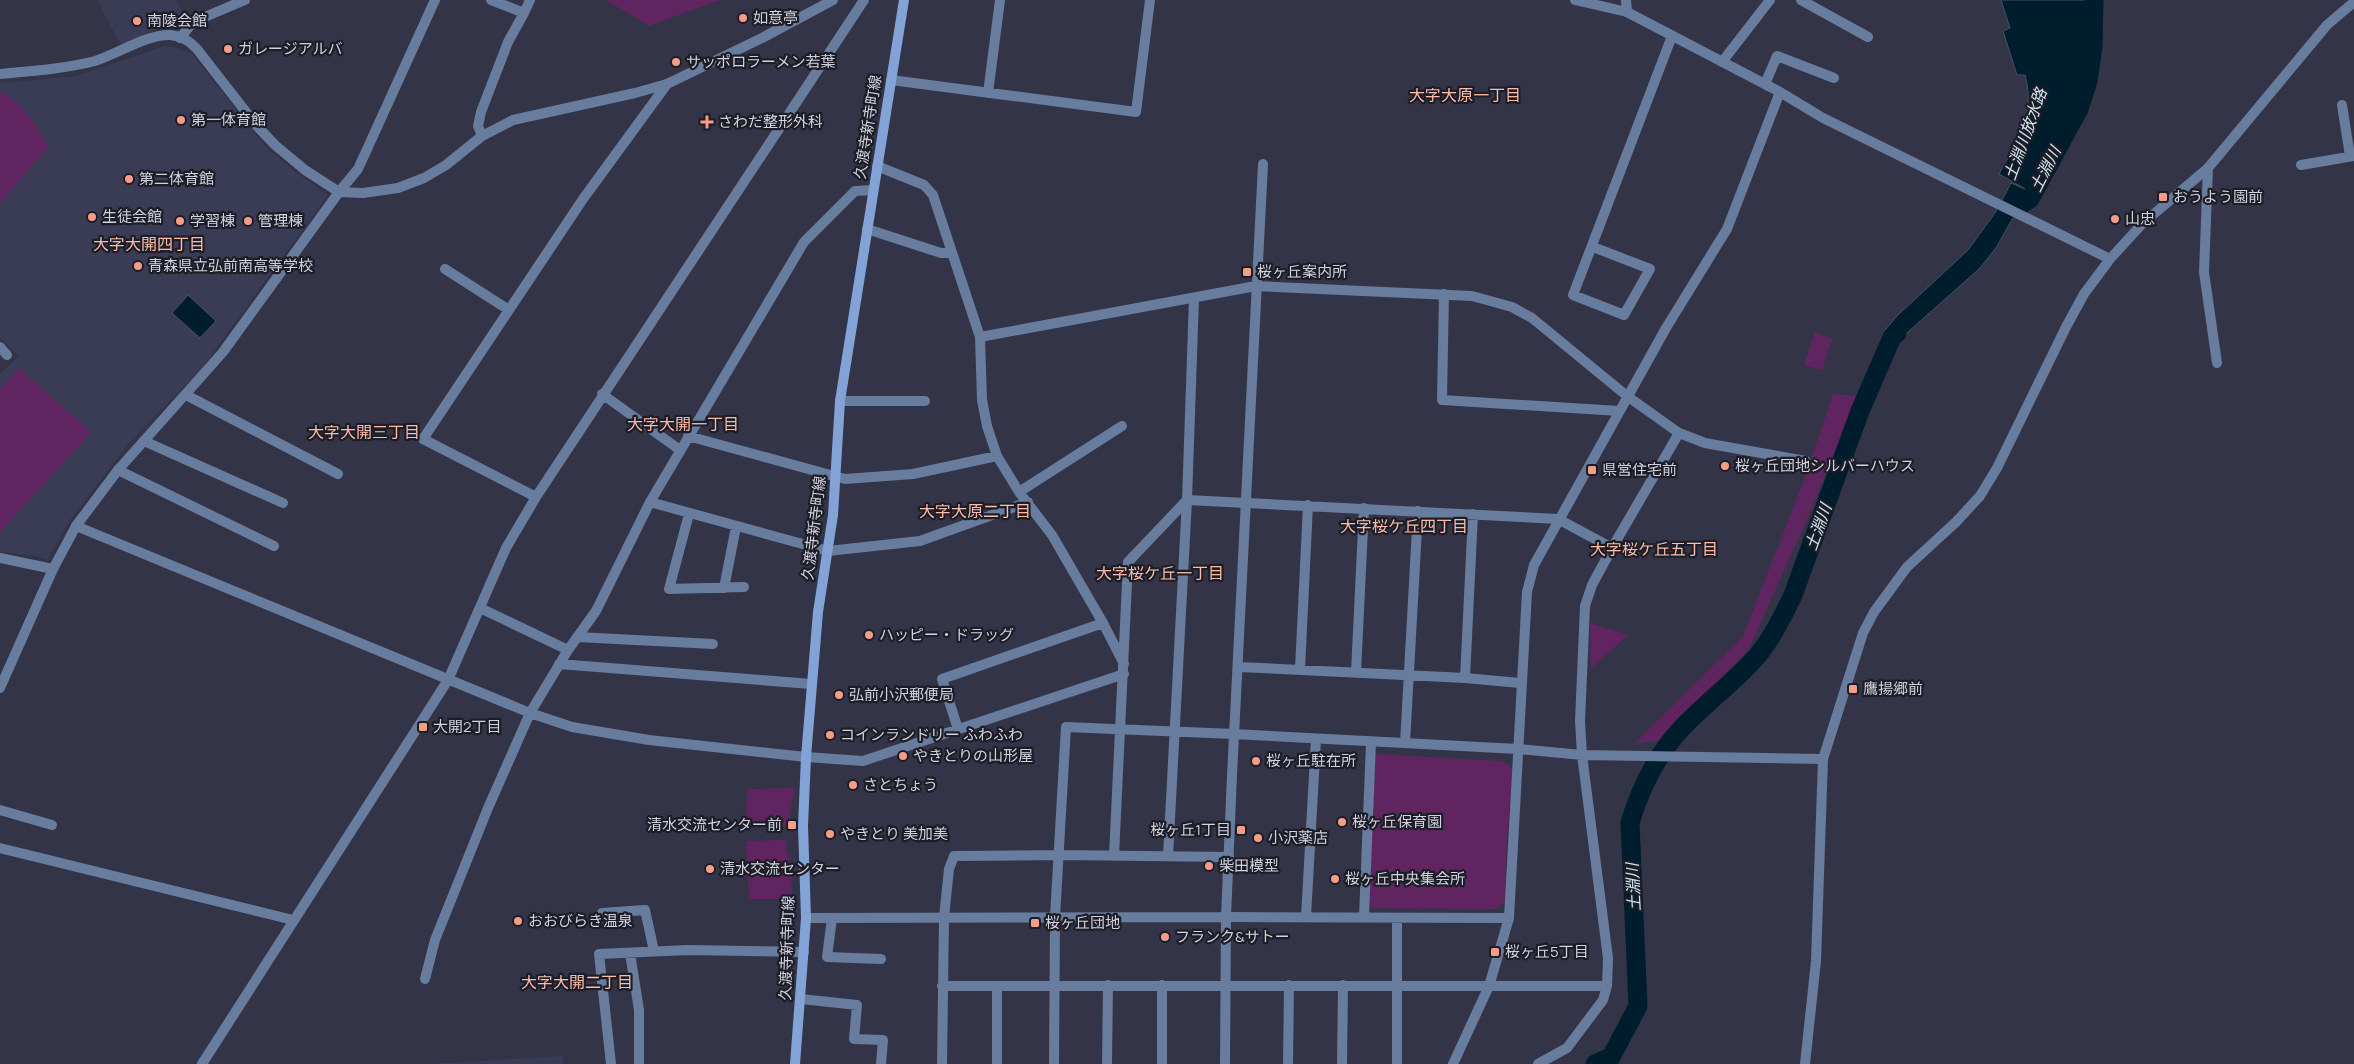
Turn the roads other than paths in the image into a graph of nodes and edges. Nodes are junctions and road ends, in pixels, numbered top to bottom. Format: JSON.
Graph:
{"nodes":[{"id":1,"x":245,"y":0,"type":"edge"},
{"id":2,"x":434,"y":0,"type":"edge"},
{"id":3,"x":491,"y":0,"type":"edge"},
{"id":4,"x":530,"y":0,"type":"edge"},
{"id":5,"x":833,"y":0,"type":"edge"},
{"id":6,"x":864,"y":0,"type":"edge"},
{"id":7,"x":904,"y":0,"type":"edge"},
{"id":8,"x":1000,"y":0,"type":"edge"},
{"id":9,"x":1150,"y":0,"type":"edge"},
{"id":10,"x":1575,"y":0,"type":"edge"},
{"id":11,"x":1626,"y":0,"type":"edge"},
{"id":12,"x":1770,"y":0,"type":"edge"},
{"id":13,"x":1801,"y":0,"type":"edge"},
{"id":14,"x":2354,"y":2,"type":"edge"},
{"id":15,"x":1627,"y":12,"type":"junction"},
{"id":16,"x":524,"y":14,"type":"junction"},
{"id":17,"x":1672,"y":36,"type":"junction"},
{"id":18,"x":1868,"y":37,"type":"dead end"},
{"id":19,"x":180,"y":38,"type":"junction"},
{"id":20,"x":1722,"y":62,"type":"junction"},
{"id":21,"x":0,"y":74,"type":"edge"},
{"id":22,"x":1834,"y":78,"type":"dead end"},
{"id":23,"x":891,"y":80,"type":"junction"},
{"id":24,"x":667,"y":84,"type":"junction"},
{"id":25,"x":1765,"y":84,"type":"junction"},
{"id":26,"x":1780,"y":92,"type":"junction"},
{"id":27,"x":988,"y":93,"type":"junction"},
{"id":28,"x":2342,"y":105,"type":"dead end"},
{"id":29,"x":482,"y":136,"type":"junction"},
{"id":30,"x":2352,"y":156,"type":"edge"},
{"id":31,"x":1262,"y":164,"type":"dead end"},
{"id":32,"x":2301,"y":164,"type":"dead end"},
{"id":33,"x":877,"y":166,"type":"junction"},
{"id":34,"x":2208,"y":168,"type":"junction"},
{"id":35,"x":873,"y":190,"type":"junction"},
{"id":36,"x":339,"y":192,"type":"junction"},
{"id":37,"x":867,"y":229,"type":"junction"},
{"id":38,"x":1593,"y":247,"type":"junction"},
{"id":39,"x":952,"y":253,"type":"junction"},
{"id":40,"x":2110,"y":259,"type":"junction"},
{"id":41,"x":445,"y":269,"type":"dead end"},
{"id":42,"x":1256,"y":286,"type":"junction"},
{"id":43,"x":1444,"y":294,"type":"junction"},
{"id":44,"x":1194,"y":298,"type":"junction"},
{"id":45,"x":509,"y":310,"type":"junction"},
{"id":46,"x":980,"y":337,"type":"junction"},
{"id":47,"x":2217,"y":363,"type":"dead end"},
{"id":48,"x":602,"y":394,"type":"junction"},
{"id":49,"x":186,"y":395,"type":"junction"},
{"id":50,"x":1627,"y":396,"type":"junction"},
{"id":51,"x":840,"y":401,"type":"junction"},
{"id":52,"x":925,"y":401,"type":"dead end"},
{"id":53,"x":1619,"y":411,"type":"junction"},
{"id":54,"x":1122,"y":426,"type":"dead end"},
{"id":55,"x":1679,"y":433,"type":"junction"},
{"id":56,"x":688,"y":436,"type":"junction"},
{"id":57,"x":144,"y":441,"type":"junction"},
{"id":58,"x":680,"y":450,"type":"junction"},
{"id":59,"x":997,"y":456,"type":"junction"},
{"id":60,"x":1806,"y":461,"type":"dead end"},
{"id":61,"x":118,"y":470,"type":"junction"},
{"id":62,"x":338,"y":474,"type":"dead end"},
{"id":63,"x":836,"y":477,"type":"junction"},
{"id":64,"x":1019,"y":492,"type":"junction"},
{"id":65,"x":536,"y":496,"type":"junction"},
{"id":66,"x":1187,"y":500,"type":"junction"},
{"id":67,"x":650,"y":502,"type":"junction"},
{"id":68,"x":1028,"y":502,"type":"junction"},
{"id":69,"x":1246,"y":502,"type":"junction"},
{"id":70,"x":283,"y":503,"type":"dead end"},
{"id":71,"x":1308,"y":505,"type":"junction"},
{"id":72,"x":1364,"y":508,"type":"junction"},
{"id":73,"x":1418,"y":511,"type":"junction"},
{"id":74,"x":689,"y":514,"type":"junction"},
{"id":75,"x":1473,"y":514,"type":"junction"},
{"id":76,"x":1558,"y":519,"type":"junction"},
{"id":77,"x":76,"y":526,"type":"junction"},
{"id":78,"x":736,"y":527,"type":"junction"},
{"id":79,"x":274,"y":546,"type":"dead end"},
{"id":80,"x":1612,"y":548,"type":"junction"},
{"id":81,"x":828,"y":552,"type":"junction"},
{"id":82,"x":0,"y":558,"type":"edge"},
{"id":83,"x":53,"y":569,"type":"junction"},
{"id":84,"x":744,"y":587,"type":"dead end"},
{"id":85,"x":724,"y":588,"type":"junction"},
{"id":86,"x":480,"y":608,"type":"junction"},
{"id":87,"x":1104,"y":623,"type":"junction"},
{"id":88,"x":577,"y":637,"type":"junction"},
{"id":89,"x":713,"y":644,"type":"dead end"},
{"id":90,"x":568,"y":650,"type":"junction"},
{"id":91,"x":559,"y":664,"type":"junction"},
{"id":92,"x":1239,"y":667,"type":"junction"},
{"id":93,"x":1124,"y":669,"type":"junction"},
{"id":94,"x":1300,"y":669,"type":"junction"},
{"id":95,"x":1356,"y":672,"type":"junction"},
{"id":96,"x":1410,"y":674,"type":"junction"},
{"id":97,"x":1465,"y":678,"type":"junction"},
{"id":98,"x":448,"y":680,"type":"junction"},
{"id":99,"x":1520,"y":683,"type":"junction"},
{"id":100,"x":811,"y":684,"type":"junction"},
{"id":101,"x":0,"y":688,"type":"edge"},
{"id":102,"x":530,"y":713,"type":"junction"},
{"id":103,"x":958,"y":729,"type":"junction"},
{"id":104,"x":1121,"y":729,"type":"junction"},
{"id":105,"x":1174,"y":732,"type":"junction"},
{"id":106,"x":1234,"y":734,"type":"junction"},
{"id":107,"x":1316,"y":739,"type":"junction"},
{"id":108,"x":1371,"y":742,"type":"junction"},
{"id":109,"x":1405,"y":743,"type":"junction"},
{"id":110,"x":1518,"y":749,"type":"junction"},
{"id":111,"x":1582,"y":755,"type":"junction"},
{"id":112,"x":806,"y":757,"type":"junction"},
{"id":113,"x":1823,"y":759,"type":"junction"},
{"id":114,"x":0,"y":810,"type":"edge"},
{"id":115,"x":52,"y":826,"type":"dead end"},
{"id":116,"x":0,"y":848,"type":"edge"},
{"id":117,"x":1060,"y":855,"type":"junction"},
{"id":118,"x":1114,"y":856,"type":"junction"},
{"id":119,"x":1168,"y":856,"type":"junction"},
{"id":120,"x":1229,"y":857,"type":"junction"},
{"id":121,"x":602,"y":912,"type":"dead end"},
{"id":122,"x":944,"y":917,"type":"junction"},
{"id":123,"x":1055,"y":917,"type":"junction"},
{"id":124,"x":1226,"y":917,"type":"junction"},
{"id":125,"x":1306,"y":917,"type":"junction"},
{"id":126,"x":1364,"y":917,"type":"junction"},
{"id":127,"x":806,"y":918,"type":"junction"},
{"id":128,"x":832,"y":918,"type":"junction"},
{"id":129,"x":1397,"y":918,"type":"junction"},
{"id":130,"x":1509,"y":918,"type":"junction"},
{"id":131,"x":293,"y":920,"type":"junction"},
{"id":132,"x":654,"y":952,"type":"junction"},
{"id":133,"x":804,"y":952,"type":"junction"},
{"id":134,"x":630,"y":953,"type":"junction"},
{"id":135,"x":881,"y":959,"type":"dead end"},
{"id":136,"x":425,"y":979,"type":"dead end"},
{"id":137,"x":1108,"y":985,"type":"junction"},
{"id":138,"x":1162,"y":985,"type":"junction"},
{"id":139,"x":1226,"y":985,"type":"junction"},
{"id":140,"x":1289,"y":985,"type":"junction"},
{"id":141,"x":1343,"y":985,"type":"junction"},
{"id":142,"x":1397,"y":985,"type":"junction"},
{"id":143,"x":942,"y":986,"type":"junction"},
{"id":144,"x":998,"y":986,"type":"junction"},
{"id":145,"x":1054,"y":986,"type":"junction"},
{"id":146,"x":1489,"y":986,"type":"junction"},
{"id":147,"x":1607,"y":986,"type":"junction"},
{"id":148,"x":801,"y":999,"type":"junction"},
{"id":149,"x":202,"y":1064,"type":"edge"},
{"id":150,"x":611,"y":1064,"type":"edge"},
{"id":151,"x":638,"y":1064,"type":"edge"},
{"id":152,"x":794,"y":1064,"type":"edge"},
{"id":153,"x":881,"y":1064,"type":"edge"},
{"id":154,"x":942,"y":1064,"type":"edge"},
{"id":155,"x":997,"y":1064,"type":"edge"},
{"id":156,"x":1054,"y":1064,"type":"edge"},
{"id":157,"x":1107,"y":1064,"type":"edge"},
{"id":158,"x":1162,"y":1064,"type":"edge"},
{"id":159,"x":1225,"y":1064,"type":"edge"},
{"id":160,"x":1288,"y":1064,"type":"edge"},
{"id":161,"x":1342,"y":1064,"type":"edge"},
{"id":162,"x":1397,"y":1064,"type":"edge"},
{"id":163,"x":1453,"y":1064,"type":"edge"},
{"id":164,"x":1538,"y":1064,"type":"edge"},
{"id":165,"x":1805,"y":1064,"type":"edge"}],
"edges":[{"from":1,"to":19,"type":"street"},
{"from":2,"to":36,"type":"street"},
{"from":3,"to":16,"type":"street"},
{"from":4,"to":16,"type":"street"},
{"from":5,"to":24,"type":"street"},
{"from":6,"to":48,"type":"street"},
{"from":7,"to":23,"type":"main road","name":"久渡寺新寺町線"},
{"from":8,"to":27,"type":"street"},
{"from":9,"to":27,"type":"street"},
{"from":10,"to":15,"type":"street"},
{"from":11,"to":15,"type":"street"},
{"from":12,"to":20,"type":"street"},
{"from":13,"to":18,"type":"street"},
{"from":14,"to":34,"type":"street"},
{"from":15,"to":17,"type":"street"},
{"from":16,"to":29,"type":"street"},
{"from":17,"to":20,"type":"street"},
{"from":17,"to":38,"type":"street"},
{"from":19,"to":21,"type":"street"},
{"from":19,"to":36,"type":"street"},
{"from":20,"to":25,"type":"street"},
{"from":22,"to":25,"type":"street"},
{"from":23,"to":27,"type":"street"},
{"from":23,"to":33,"type":"main road","name":"久渡寺新寺町線"},
{"from":24,"to":29,"type":"street"},
{"from":24,"to":45,"type":"street"},
{"from":25,"to":26,"type":"street"},
{"from":26,"to":40,"type":"street"},
{"from":26,"to":50,"type":"street"},
{"from":28,"to":30,"type":"street"},
{"from":29,"to":36,"type":"street"},
{"from":30,"to":32,"type":"street"},
{"from":31,"to":42,"type":"street"},
{"from":33,"to":35,"type":"main road","name":"久渡寺新寺町線"},
{"from":33,"to":39,"type":"street"},
{"from":34,"to":40,"type":"street"},
{"from":34,"to":47,"type":"street"},
{"from":35,"to":37,"type":"main road","name":"久渡寺新寺町線"},
{"from":35,"to":56,"type":"street"},
{"from":36,"to":49,"type":"street"},
{"from":37,"to":39,"type":"street"},
{"from":37,"to":51,"type":"main road","name":"久渡寺新寺町線"},
{"from":38,"to":38,"type":"street"},
{"from":39,"to":46,"type":"street"},
{"from":40,"to":113,"type":"street"},
{"from":41,"to":45,"type":"street"},
{"from":42,"to":43,"type":"street"},
{"from":42,"to":44,"type":"street"},
{"from":42,"to":69,"type":"street"},
{"from":43,"to":50,"type":"street"},
{"from":43,"to":53,"type":"street"},
{"from":44,"to":46,"type":"street"},
{"from":44,"to":66,"type":"street"},
{"from":45,"to":65,"type":"street"},
{"from":46,"to":59,"type":"street"},
{"from":48,"to":58,"type":"street"},
{"from":48,"to":65,"type":"street"},
{"from":49,"to":57,"type":"street"},
{"from":49,"to":62,"type":"street"},
{"from":50,"to":53,"type":"street"},
{"from":50,"to":55,"type":"street"},
{"from":51,"to":52,"type":"street"},
{"from":51,"to":63,"type":"main road","name":"久渡寺新寺町線"},
{"from":53,"to":76,"type":"street"},
{"from":54,"to":64,"type":"street"},
{"from":55,"to":60,"type":"street"},
{"from":55,"to":80,"type":"street"},
{"from":56,"to":58,"type":"street"},
{"from":56,"to":63,"type":"street"},
{"from":57,"to":61,"type":"street"},
{"from":57,"to":70,"type":"street"},
{"from":58,"to":67,"type":"street"},
{"from":59,"to":63,"type":"street"},
{"from":59,"to":64,"type":"street"},
{"from":61,"to":77,"type":"street"},
{"from":61,"to":79,"type":"street"},
{"from":63,"to":81,"type":"main road","name":"久渡寺新寺町線"},
{"from":64,"to":68,"type":"street"},
{"from":65,"to":86,"type":"street"},
{"from":66,"to":69,"type":"street"},
{"from":66,"to":93,"type":"street"},
{"from":66,"to":105,"type":"street"},
{"from":67,"to":74,"type":"street"},
{"from":67,"to":88,"type":"street"},
{"from":68,"to":81,"type":"street"},
{"from":68,"to":87,"type":"street"},
{"from":69,"to":71,"type":"street"},
{"from":69,"to":92,"type":"street"},
{"from":71,"to":72,"type":"street"},
{"from":71,"to":94,"type":"street"},
{"from":72,"to":73,"type":"street"},
{"from":72,"to":95,"type":"street"},
{"from":73,"to":75,"type":"street"},
{"from":73,"to":96,"type":"street"},
{"from":74,"to":78,"type":"street"},
{"from":74,"to":85,"type":"street"},
{"from":75,"to":76,"type":"street"},
{"from":75,"to":97,"type":"street"},
{"from":76,"to":80,"type":"street"},
{"from":76,"to":99,"type":"street"},
{"from":77,"to":83,"type":"street"},
{"from":77,"to":98,"type":"street"},
{"from":78,"to":81,"type":"street"},
{"from":78,"to":85,"type":"street"},
{"from":80,"to":111,"type":"street"},
{"from":81,"to":100,"type":"main road","name":"久渡寺新寺町線"},
{"from":82,"to":83,"type":"street"},
{"from":83,"to":101,"type":"street"},
{"from":84,"to":85,"type":"street"},
{"from":86,"to":90,"type":"street"},
{"from":86,"to":98,"type":"street"},
{"from":87,"to":93,"type":"street"},
{"from":87,"to":103,"type":"street"},
{"from":88,"to":89,"type":"street"},
{"from":88,"to":90,"type":"street"},
{"from":90,"to":91,"type":"street"},
{"from":91,"to":100,"type":"street"},
{"from":91,"to":102,"type":"street"},
{"from":92,"to":94,"type":"street"},
{"from":92,"to":106,"type":"street"},
{"from":93,"to":103,"type":"street"},
{"from":93,"to":104,"type":"street"},
{"from":94,"to":95,"type":"street"},
{"from":95,"to":96,"type":"street"},
{"from":96,"to":97,"type":"street"},
{"from":96,"to":109,"type":"street"},
{"from":97,"to":99,"type":"street"},
{"from":98,"to":102,"type":"street"},
{"from":98,"to":131,"type":"street"},
{"from":99,"to":110,"type":"street"},
{"from":100,"to":112,"type":"main road","name":"久渡寺新寺町線"},
{"from":102,"to":112,"type":"street"},
{"from":102,"to":136,"type":"street"},
{"from":103,"to":112,"type":"street"},
{"from":104,"to":105,"type":"street"},
{"from":104,"to":117,"type":"street"},
{"from":104,"to":118,"type":"street"},
{"from":105,"to":106,"type":"street"},
{"from":105,"to":119,"type":"street"},
{"from":106,"to":107,"type":"street"},
{"from":106,"to":120,"type":"street"},
{"from":107,"to":108,"type":"street"},
{"from":107,"to":125,"type":"street"},
{"from":108,"to":109,"type":"street"},
{"from":108,"to":126,"type":"street"},
{"from":109,"to":110,"type":"street"},
{"from":110,"to":111,"type":"street"},
{"from":110,"to":130,"type":"street"},
{"from":111,"to":113,"type":"street"},
{"from":111,"to":147,"type":"street"},
{"from":112,"to":127,"type":"main road","name":"久渡寺新寺町線"},
{"from":113,"to":165,"type":"street"},
{"from":114,"to":115,"type":"street"},
{"from":116,"to":131,"type":"street"},
{"from":117,"to":118,"type":"street"},
{"from":117,"to":122,"type":"street"},
{"from":117,"to":123,"type":"street"},
{"from":118,"to":119,"type":"street"},
{"from":119,"to":120,"type":"street"},
{"from":120,"to":124,"type":"street"},
{"from":121,"to":132,"type":"street"},
{"from":122,"to":123,"type":"street"},
{"from":122,"to":128,"type":"street"},
{"from":122,"to":143,"type":"street"},
{"from":123,"to":124,"type":"street"},
{"from":123,"to":145,"type":"street"},
{"from":124,"to":125,"type":"street"},
{"from":124,"to":139,"type":"street"},
{"from":125,"to":126,"type":"street"},
{"from":126,"to":129,"type":"street"},
{"from":127,"to":128,"type":"street"},
{"from":127,"to":133,"type":"main road","name":"久渡寺新寺町線"},
{"from":128,"to":135,"type":"street"},
{"from":129,"to":130,"type":"street"},
{"from":129,"to":142,"type":"street"},
{"from":130,"to":146,"type":"street"},
{"from":131,"to":149,"type":"street"},
{"from":132,"to":133,"type":"street"},
{"from":132,"to":134,"type":"street"},
{"from":133,"to":148,"type":"main road","name":"久渡寺新寺町線"},
{"from":134,"to":150,"type":"street"},
{"from":134,"to":151,"type":"street"},
{"from":137,"to":138,"type":"street"},
{"from":137,"to":145,"type":"street"},
{"from":137,"to":157,"type":"street"},
{"from":138,"to":139,"type":"street"},
{"from":138,"to":158,"type":"street"},
{"from":139,"to":140,"type":"street"},
{"from":139,"to":159,"type":"street"},
{"from":140,"to":141,"type":"street"},
{"from":140,"to":160,"type":"street"},
{"from":141,"to":142,"type":"street"},
{"from":141,"to":161,"type":"street"},
{"from":142,"to":146,"type":"street"},
{"from":142,"to":162,"type":"street"},
{"from":143,"to":144,"type":"street"},
{"from":143,"to":154,"type":"street"},
{"from":144,"to":145,"type":"street"},
{"from":144,"to":155,"type":"street"},
{"from":145,"to":156,"type":"street"},
{"from":146,"to":147,"type":"street"},
{"from":146,"to":163,"type":"street"},
{"from":147,"to":164,"type":"street"},
{"from":148,"to":152,"type":"main road","name":"久渡寺新寺町線"},
{"from":148,"to":153,"type":"street"}]}
